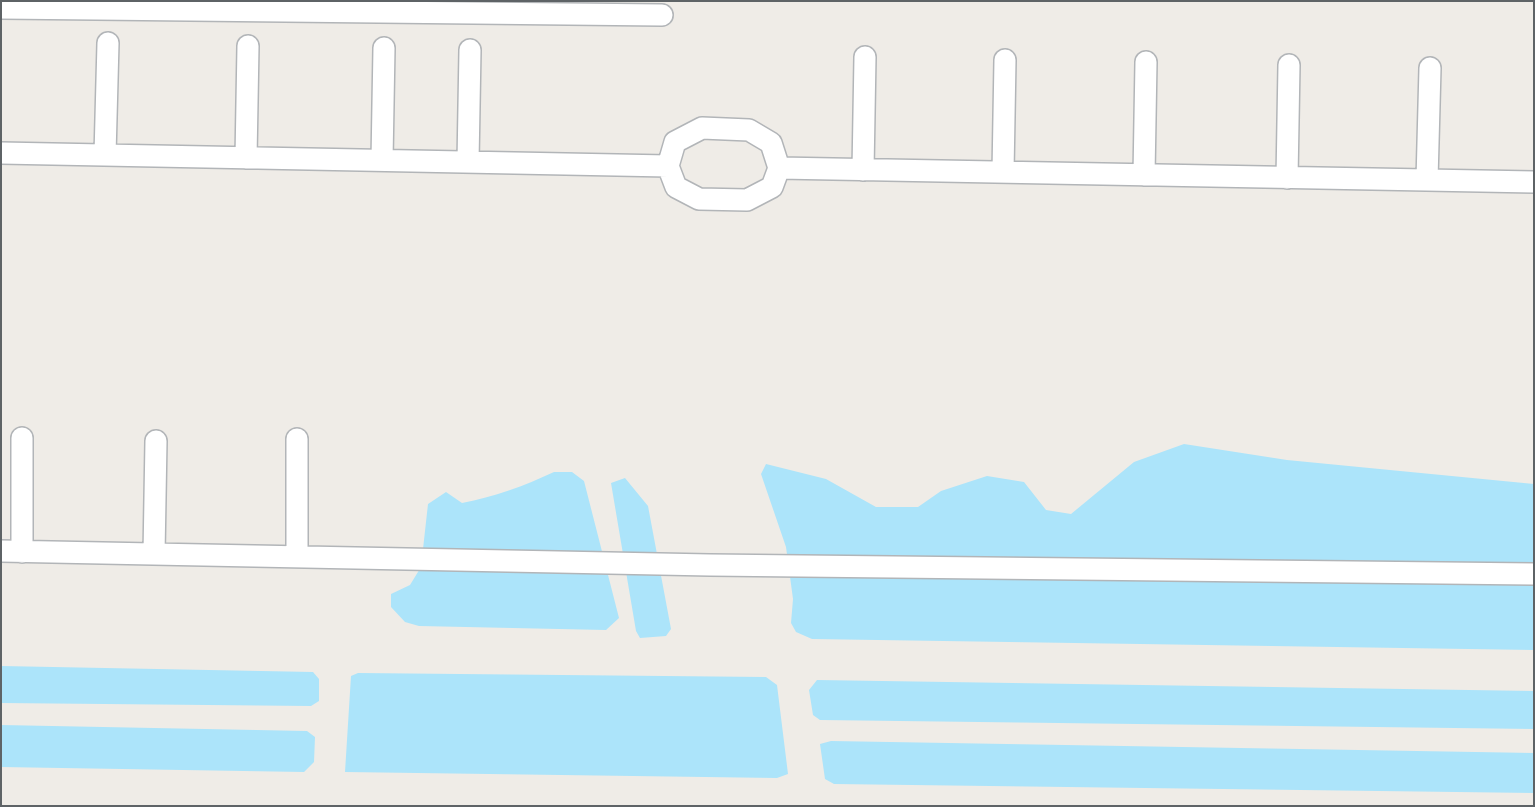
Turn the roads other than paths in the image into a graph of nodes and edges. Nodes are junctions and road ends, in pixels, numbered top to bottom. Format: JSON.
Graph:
{"nodes":[{"id":1,"x":1,"y":8,"type":"edge"},
{"id":2,"x":662,"y":15,"type":"dead end"},
{"id":3,"x":108,"y":43,"type":"dead end"},
{"id":4,"x":248,"y":46,"type":"dead end"},
{"id":5,"x":384,"y":48,"type":"dead end"},
{"id":6,"x":470,"y":50,"type":"dead end"},
{"id":7,"x":865,"y":57,"type":"dead end"},
{"id":8,"x":1005,"y":60,"type":"dead end"},
{"id":9,"x":1146,"y":62,"type":"dead end"},
{"id":10,"x":1289,"y":65,"type":"dead end"},
{"id":11,"x":1430,"y":68,"type":"dead end"},
{"id":12,"x":1,"y":153,"type":"edge"},
{"id":13,"x":105,"y":155,"type":"junction"},
{"id":14,"x":246,"y":158,"type":"junction"},
{"id":15,"x":382,"y":160,"type":"junction"},
{"id":16,"x":468,"y":162,"type":"junction"},
{"id":17,"x":668,"y":166,"type":"junction"},
{"id":18,"x":779,"y":168,"type":"junction"},
{"id":19,"x":863,"y":170,"type":"junction"},
{"id":20,"x":1003,"y":172,"type":"junction"},
{"id":21,"x":1144,"y":175,"type":"junction"},
{"id":22,"x":1287,"y":178,"type":"junction"},
{"id":23,"x":1427,"y":180,"type":"junction"},
{"id":24,"x":1534,"y":182,"type":"edge"},
{"id":25,"x":22,"y":438,"type":"dead end"},
{"id":26,"x":297,"y":439,"type":"dead end"},
{"id":27,"x":156,"y":440,"type":"dead end"},
{"id":28,"x":12,"y":551,"type":"edge"},
{"id":29,"x":154,"y":554,"type":"junction"},
{"id":30,"x":297,"y":557,"type":"junction"},
{"id":31,"x":1534,"y":574,"type":"edge"}],
"edges":[{"from":1,"to":2,"type":"street"},
{"from":3,"to":13,"type":"street"},
{"from":4,"to":14,"type":"street"},
{"from":5,"to":15,"type":"street"},
{"from":6,"to":16,"type":"street"},
{"from":7,"to":19,"type":"street"},
{"from":8,"to":20,"type":"street"},
{"from":9,"to":21,"type":"street"},
{"from":10,"to":22,"type":"street"},
{"from":11,"to":23,"type":"street"},
{"from":12,"to":13,"type":"street"},
{"from":13,"to":14,"type":"street"},
{"from":14,"to":15,"type":"street"},
{"from":15,"to":16,"type":"street"},
{"from":16,"to":17,"type":"street"},
{"from":17,"to":18,"type":"street"},
{"from":17,"to":18,"type":"street"},
{"from":18,"to":19,"type":"street"},
{"from":19,"to":20,"type":"street"},
{"from":20,"to":21,"type":"street"},
{"from":21,"to":22,"type":"street"},
{"from":22,"to":23,"type":"street"},
{"from":23,"to":24,"type":"street"},
{"from":25,"to":28,"type":"street"},
{"from":26,"to":30,"type":"street"},
{"from":27,"to":29,"type":"street"},
{"from":28,"to":29,"type":"street"},
{"from":29,"to":30,"type":"street"},
{"from":30,"to":31,"type":"street"}]}
